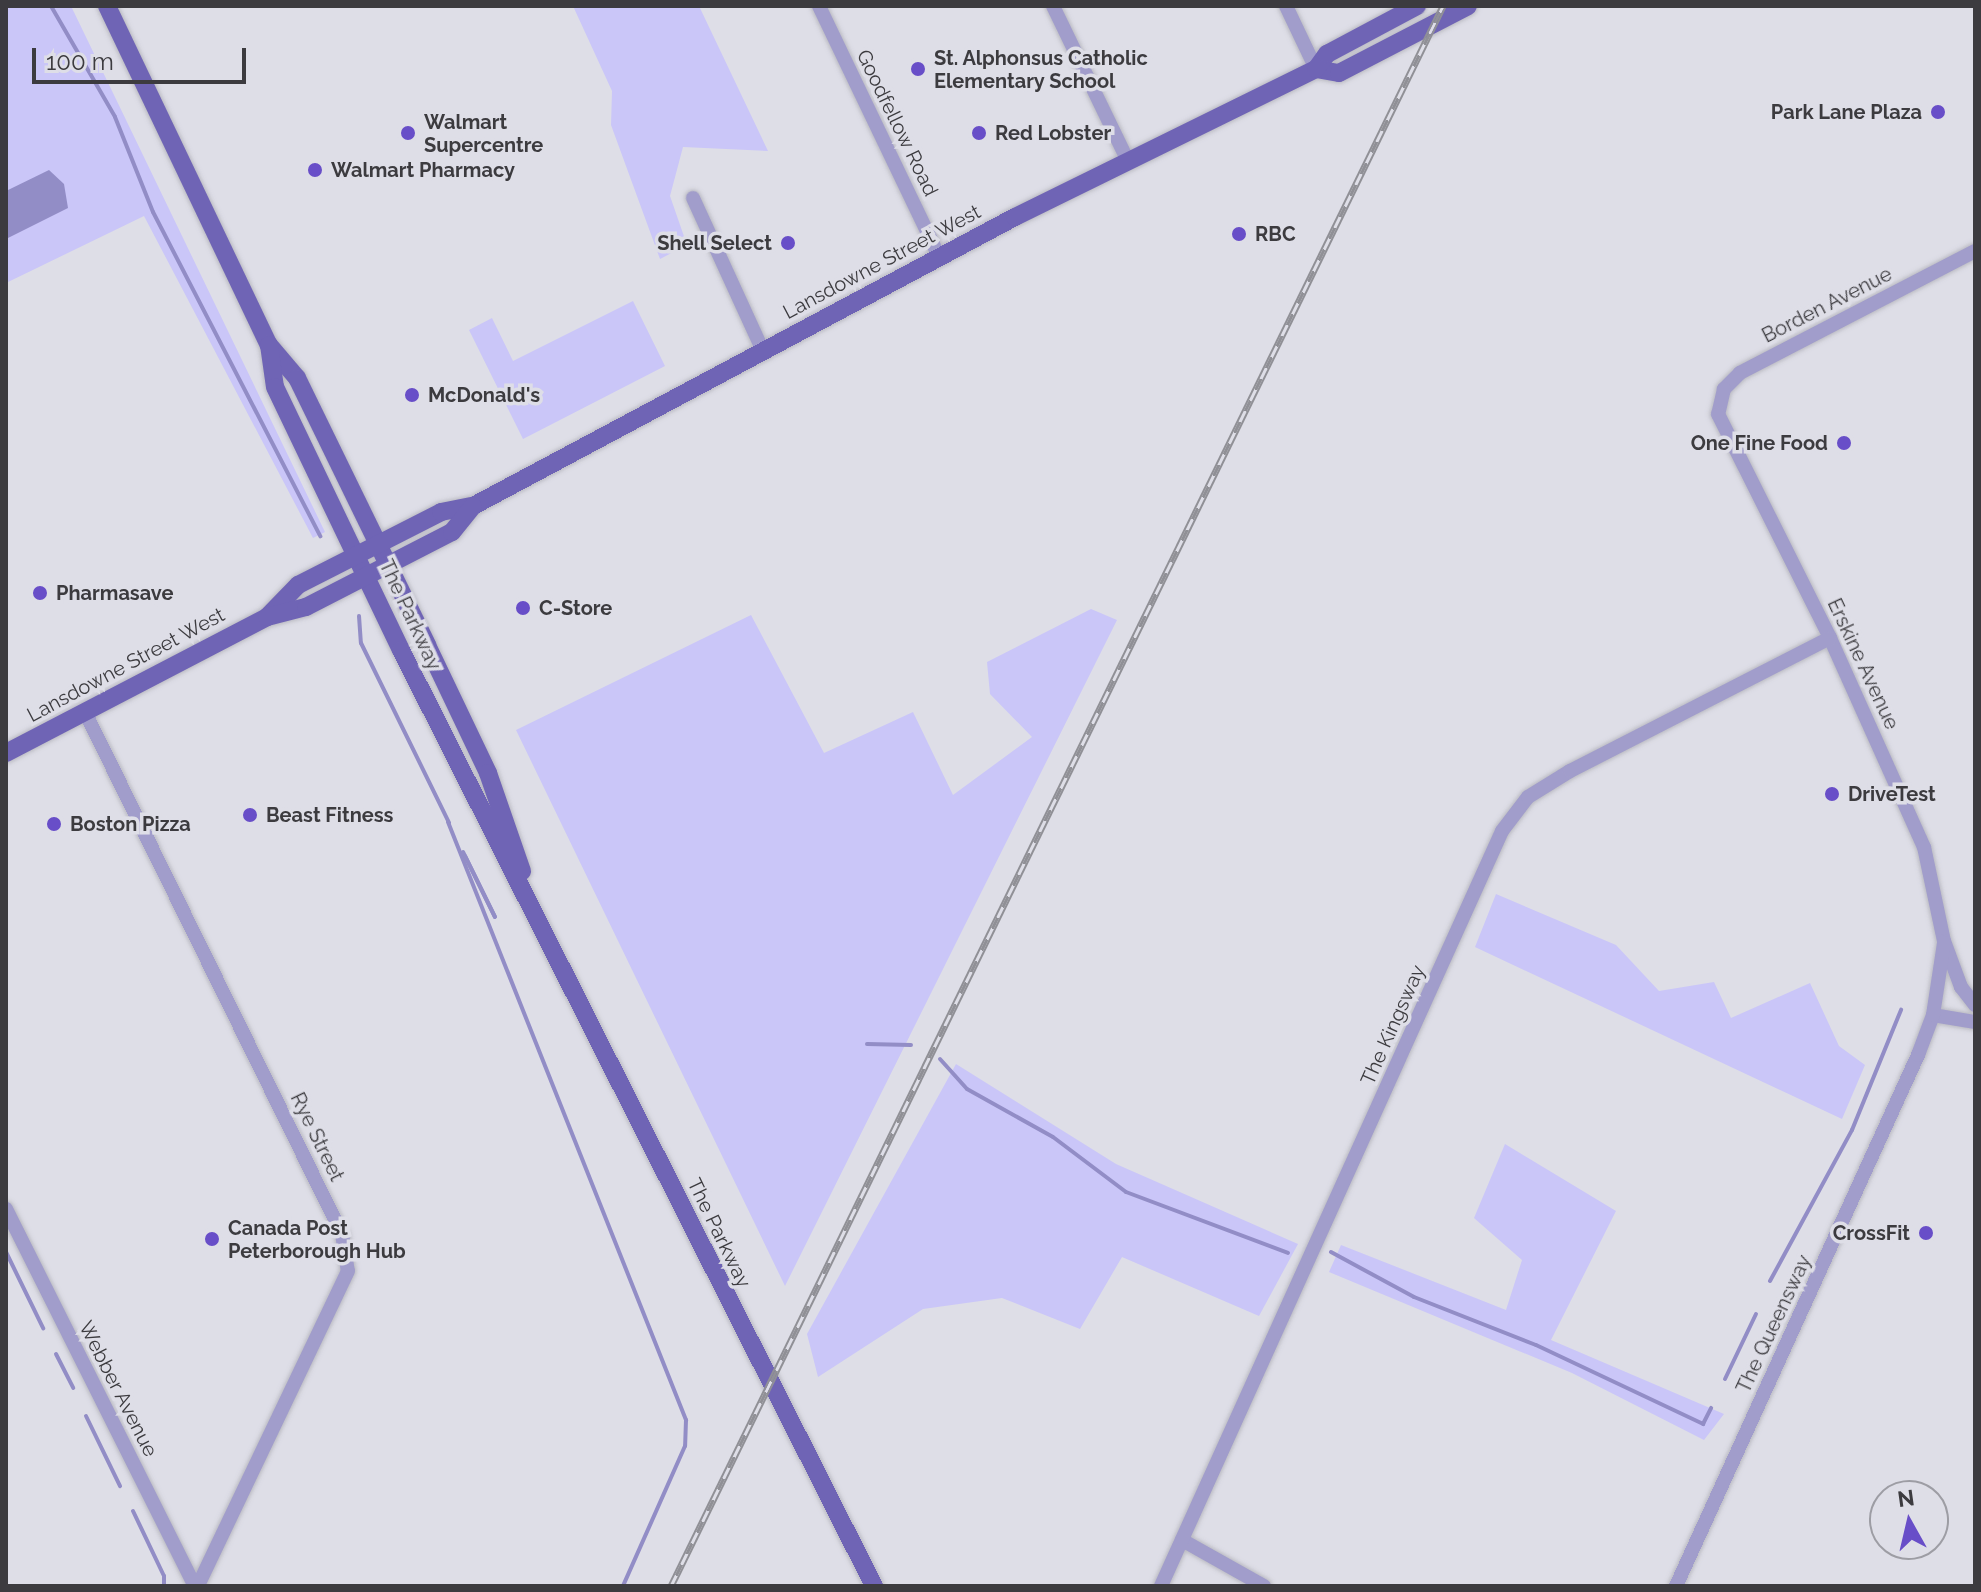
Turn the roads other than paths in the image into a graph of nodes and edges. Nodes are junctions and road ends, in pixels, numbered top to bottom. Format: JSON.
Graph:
{"nodes":[{"id":1,"x":107,"y":6,"type":"edge"},
{"id":2,"x":115,"y":6,"type":"edge"},
{"id":3,"x":819,"y":6,"type":"edge"},
{"id":4,"x":1053,"y":6,"type":"edge"},
{"id":5,"x":1286,"y":6,"type":"edge"},
{"id":6,"x":1416,"y":6,"type":"edge"},
{"id":7,"x":1468,"y":6,"type":"edge"},
{"id":8,"x":122,"y":30,"type":"junction"},
{"id":9,"x":1316,"y":69,"type":"junction"},
{"id":10,"x":1128,"y":161,"type":"junction"},
{"id":11,"x":693,"y":198,"type":"dead end"},
{"id":12,"x":1975,"y":251,"type":"edge"},
{"id":13,"x":939,"y":257,"type":"junction"},
{"id":14,"x":269,"y":345,"type":"junction"},
{"id":15,"x":762,"y":349,"type":"junction"},
{"id":16,"x":1718,"y":414,"type":"joint"},
{"id":17,"x":473,"y":506,"type":"junction"},
{"id":18,"x":377,"y":544,"type":"junction"},
{"id":19,"x":357,"y":554,"type":"junction"},
{"id":20,"x":387,"y":565,"type":"junction"},
{"id":21,"x":367,"y":576,"type":"junction"},
{"id":22,"x":267,"y":617,"type":"junction"},
{"id":23,"x":1830,"y":638,"type":"junction"},
{"id":24,"x":85,"y":712,"type":"junction"},
{"id":25,"x":6,"y":753,"type":"edge"},
{"id":26,"x":529,"y":897,"type":"junction"},
{"id":27,"x":1944,"y":941,"type":"junction"},
{"id":28,"x":1975,"y":1005,"type":"edge"},
{"id":29,"x":1933,"y":1015,"type":"junction"},
{"id":30,"x":1975,"y":1022,"type":"edge"},
{"id":31,"x":6,"y":1209,"type":"edge"},
{"id":32,"x":1182,"y":1540,"type":"junction"},
{"id":33,"x":197,"y":1586,"type":"edge"},
{"id":34,"x":874,"y":1586,"type":"edge"},
{"id":35,"x":1161,"y":1586,"type":"edge"},
{"id":36,"x":1264,"y":1586,"type":"edge"},
{"id":37,"x":1676,"y":1586,"type":"edge"}],
"edges":[{"from":1,"to":8,"type":"main road","name":"The Parkway"},
{"from":2,"to":8,"type":"main road","name":"The Parkway"},
{"from":3,"to":13,"type":"street","name":"Goodfellow Road"},
{"from":4,"to":10,"type":"street"},
{"from":5,"to":9,"type":"street"},
{"from":6,"to":9,"type":"main road","name":"Lansdowne Street West"},
{"from":7,"to":9,"type":"main road","name":"Lansdowne Street West"},
{"from":8,"to":14,"type":"main road","name":"The Parkway"},
{"from":9,"to":10,"type":"main road","name":"Lansdowne Street West"},
{"from":10,"to":13,"type":"main road","name":"Lansdowne Street West"},
{"from":11,"to":15,"type":"street"},
{"from":12,"to":16,"type":"street","name":"Borden Avenue"},
{"from":13,"to":15,"type":"main road","name":"Lansdowne Street West"},
{"from":14,"to":18,"type":"main road","name":"The Parkway"},
{"from":14,"to":19,"type":"main road","name":"The Parkway"},
{"from":15,"to":17,"type":"main road","name":"Lansdowne Street West"},
{"from":16,"to":23,"type":"street","name":"Erskine Avenue"},
{"from":17,"to":18,"type":"main road","name":"Lansdowne Street West"},
{"from":17,"to":20,"type":"main road","name":"Lansdowne Street West"},
{"from":18,"to":19,"type":"main road","name":"Lansdowne Street West"},
{"from":18,"to":20,"type":"main road","name":"The Parkway"},
{"from":19,"to":21,"type":"main road","name":"The Parkway"},
{"from":19,"to":22,"type":"main road","name":"Lansdowne Street West"},
{"from":20,"to":21,"type":"main road","name":"Lansdowne Street West"},
{"from":20,"to":26,"type":"main road","name":"The Parkway"},
{"from":21,"to":22,"type":"main road","name":"Lansdowne Street West"},
{"from":21,"to":26,"type":"main road","name":"The Parkway"},
{"from":22,"to":24,"type":"main road","name":"Lansdowne Street West"},
{"from":23,"to":27,"type":"street","name":"Erskine Avenue"},
{"from":23,"to":32,"type":"street","name":"The Kingsway"},
{"from":24,"to":25,"type":"main road","name":"Lansdowne Street West"},
{"from":24,"to":33,"type":"street","name":"Rye Street"},
{"from":26,"to":34,"type":"main road","name":"The Parkway"},
{"from":27,"to":28,"type":"street"},
{"from":27,"to":29,"type":"street","name":"The Queensway"},
{"from":29,"to":30,"type":"street"},
{"from":29,"to":37,"type":"street","name":"The Queensway"},
{"from":31,"to":33,"type":"street","name":"Webber Avenue"},
{"from":32,"to":35,"type":"street","name":"The Kingsway"},
{"from":32,"to":36,"type":"street"}]}
